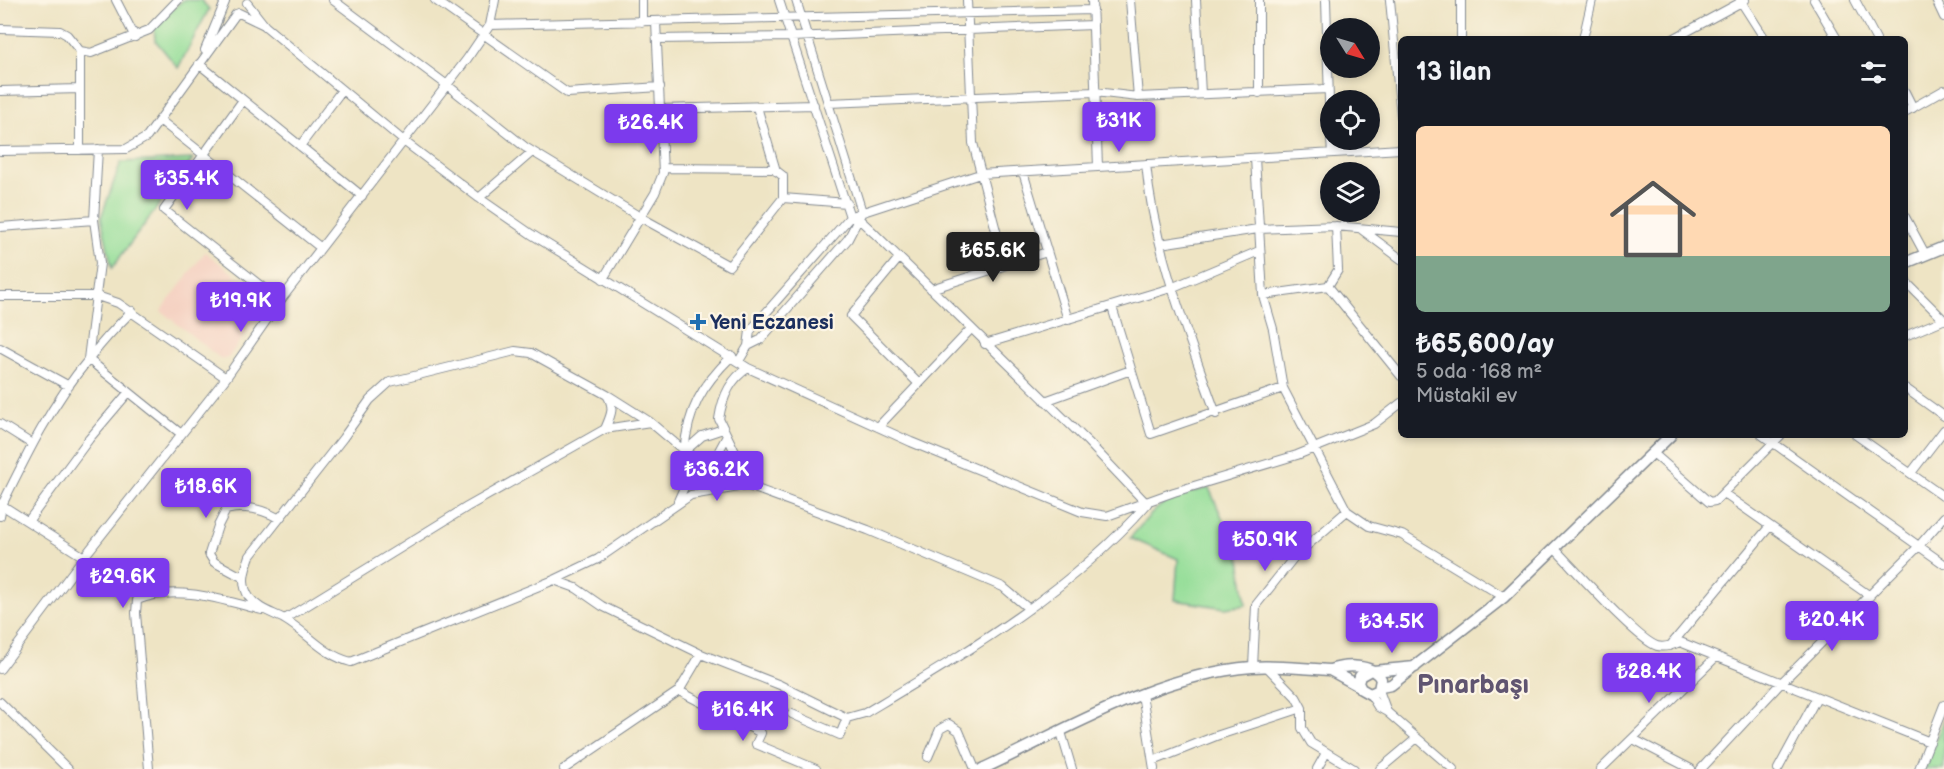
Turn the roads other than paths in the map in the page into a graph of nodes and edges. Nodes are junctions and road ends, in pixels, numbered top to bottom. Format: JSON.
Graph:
{"nodes":[{"id":1,"x":116,"y":0,"type":"edge"},
{"id":2,"x":178,"y":0,"type":"edge"},
{"id":3,"x":333,"y":0,"type":"edge"},
{"id":4,"x":435,"y":0,"type":"edge"},
{"id":5,"x":495,"y":0,"type":"edge"},
{"id":6,"x":642,"y":0,"type":"edge"},
{"id":7,"x":779,"y":0,"type":"edge"},
{"id":8,"x":796,"y":0,"type":"edge"},
{"id":9,"x":967,"y":0,"type":"edge"},
{"id":10,"x":1092,"y":0,"type":"edge"},
{"id":11,"x":1130,"y":0,"type":"edge"},
{"id":12,"x":1196,"y":0,"type":"edge"},
{"id":13,"x":1259,"y":0,"type":"edge"},
{"id":14,"x":1326,"y":0,"type":"edge"},
{"id":15,"x":1390,"y":0,"type":"edge"},
{"id":16,"x":1461,"y":0,"type":"edge"},
{"id":17,"x":1592,"y":0,"type":"edge"},
{"id":18,"x":1814,"y":0,"type":"edge"},
{"id":19,"x":1855,"y":0,"type":"edge"},
{"id":20,"x":1936,"y":0,"type":"edge"},
{"id":21,"x":224,"y":1,"type":"edge"},
{"id":22,"x":247,"y":1,"type":"edge"},
{"id":23,"x":1742,"y":1,"type":"edge"},
{"id":24,"x":1093,"y":10,"type":"junction"},
{"id":25,"x":967,"y":13,"type":"junction"},
{"id":26,"x":237,"y":14,"type":"junction"},
{"id":27,"x":1944,"y":16,"type":"edge"},
{"id":28,"x":802,"y":19,"type":"junction"},
{"id":29,"x":786,"y":20,"type":"junction"},
{"id":30,"x":642,"y":22,"type":"junction"},
{"id":31,"x":656,"y":22,"type":"junction"},
{"id":32,"x":490,"y":25,"type":"junction"},
{"id":33,"x":1093,"y":25,"type":"junction"},
{"id":34,"x":265,"y":26,"type":"junction"},
{"id":35,"x":1,"y":29,"type":"edge"},
{"id":36,"x":967,"y":30,"type":"junction"},
{"id":37,"x":483,"y":35,"type":"junction"},
{"id":38,"x":807,"y":36,"type":"junction"},
{"id":39,"x":1461,"y":36,"type":"edge"},
{"id":40,"x":1584,"y":36,"type":"edge"},
{"id":41,"x":1678,"y":36,"type":"edge"},
{"id":42,"x":1763,"y":36,"type":"edge"},
{"id":43,"x":1835,"y":36,"type":"edge"},
{"id":44,"x":1874,"y":36,"type":"edge"},
{"id":45,"x":135,"y":37,"type":"junction"},
{"id":46,"x":791,"y":37,"type":"junction"},
{"id":47,"x":657,"y":39,"type":"junction"},
{"id":48,"x":80,"y":51,"type":"junction"},
{"id":49,"x":199,"y":64,"type":"junction"},
{"id":50,"x":447,"y":84,"type":"junction"},
{"id":51,"x":1398,"y":85,"type":"edge"},
{"id":52,"x":660,"y":87,"type":"junction"},
{"id":53,"x":80,"y":89,"type":"junction"},
{"id":54,"x":1328,"y":89,"type":"joint"},
{"id":55,"x":342,"y":90,"type":"junction"},
{"id":56,"x":1944,"y":90,"type":"edge"},
{"id":57,"x":0,"y":91,"type":"edge"},
{"id":58,"x":1095,"y":92,"type":"junction"},
{"id":59,"x":1259,"y":93,"type":"junction"},
{"id":60,"x":1201,"y":94,"type":"junction"},
{"id":61,"x":970,"y":97,"type":"junction"},
{"id":62,"x":1138,"y":97,"type":"junction"},
{"id":63,"x":243,"y":100,"type":"junction"},
{"id":64,"x":828,"y":103,"type":"junction"},
{"id":65,"x":814,"y":105,"type":"junction"},
{"id":66,"x":757,"y":107,"type":"junction"},
{"id":67,"x":661,"y":109,"type":"junction"},
{"id":68,"x":1909,"y":110,"type":"edge"},
{"id":69,"x":161,"y":121,"type":"junction"},
{"id":70,"x":405,"y":142,"type":"junction"},
{"id":71,"x":300,"y":146,"type":"junction"},
{"id":72,"x":98,"y":149,"type":"junction"},
{"id":73,"x":1398,"y":149,"type":"edge"},
{"id":74,"x":80,"y":150,"type":"junction"},
{"id":75,"x":1332,"y":150,"type":"edge"},
{"id":76,"x":0,"y":151,"type":"edge"},
{"id":77,"x":532,"y":152,"type":"junction"},
{"id":78,"x":1332,"y":153,"type":"junction"},
{"id":79,"x":204,"y":154,"type":"junction"},
{"id":80,"x":1255,"y":158,"type":"junction"},
{"id":81,"x":1146,"y":164,"type":"junction"},
{"id":82,"x":1098,"y":167,"type":"junction"},
{"id":83,"x":664,"y":168,"type":"junction"},
{"id":84,"x":776,"y":171,"type":"junction"},
{"id":85,"x":1023,"y":172,"type":"junction"},
{"id":86,"x":980,"y":174,"type":"junction"},
{"id":87,"x":362,"y":196,"type":"junction"},
{"id":88,"x":479,"y":198,"type":"junction"},
{"id":89,"x":783,"y":198,"type":"junction"},
{"id":90,"x":847,"y":203,"type":"junction"},
{"id":91,"x":857,"y":216,"type":"junction"},
{"id":92,"x":640,"y":217,"type":"junction"},
{"id":93,"x":94,"y":220,"type":"junction"},
{"id":94,"x":1908,"y":223,"type":"edge"},
{"id":95,"x":1336,"y":226,"type":"junction"},
{"id":96,"x":0,"y":227,"type":"edge"},
{"id":97,"x":1258,"y":229,"type":"junction"},
{"id":98,"x":1361,"y":229,"type":"junction"},
{"id":99,"x":1398,"y":232,"type":"edge"},
{"id":100,"x":1160,"y":244,"type":"junction"},
{"id":101,"x":1944,"y":247,"type":"edge"},
{"id":102,"x":321,"y":248,"type":"junction"},
{"id":103,"x":1259,"y":251,"type":"junction"},
{"id":104,"x":1047,"y":252,"type":"junction"},
{"id":105,"x":1925,"y":254,"type":"junction"},
{"id":106,"x":1398,"y":257,"type":"edge"},
{"id":107,"x":899,"y":258,"type":"junction"},
{"id":108,"x":1908,"y":262,"type":"edge"},
{"id":109,"x":1005,"y":265,"type":"junction"},
{"id":110,"x":603,"y":279,"type":"junction"},
{"id":111,"x":1908,"y":284,"type":"edge"},
{"id":112,"x":1328,"y":286,"type":"junction"},
{"id":113,"x":1171,"y":288,"type":"junction"},
{"id":114,"x":931,"y":289,"type":"junction"},
{"id":115,"x":1263,"y":295,"type":"junction"},
{"id":116,"x":0,"y":296,"type":"edge"},
{"id":117,"x":97,"y":296,"type":"junction"},
{"id":118,"x":280,"y":301,"type":"junction"},
{"id":119,"x":1112,"y":307,"type":"junction"},
{"id":120,"x":132,"y":310,"type":"junction"},
{"id":121,"x":1068,"y":320,"type":"junction"},
{"id":122,"x":1943,"y":320,"type":"edge"},
{"id":123,"x":970,"y":330,"type":"junction"},
{"id":124,"x":1908,"y":335,"type":"edge"},
{"id":125,"x":985,"y":344,"type":"junction"},
{"id":126,"x":748,"y":346,"type":"junction"},
{"id":127,"x":0,"y":348,"type":"edge"},
{"id":128,"x":88,"y":359,"type":"junction"},
{"id":129,"x":735,"y":359,"type":"junction"},
{"id":130,"x":748,"y":368,"type":"junction"},
{"id":131,"x":1131,"y":370,"type":"junction"},
{"id":132,"x":1398,"y":372,"type":"edge"},
{"id":133,"x":226,"y":378,"type":"junction"},
{"id":134,"x":919,"y":384,"type":"junction"},
{"id":135,"x":69,"y":386,"type":"junction"},
{"id":136,"x":1283,"y":388,"type":"junction"},
{"id":137,"x":1908,"y":390,"type":"edge"},
{"id":138,"x":128,"y":393,"type":"junction"},
{"id":139,"x":607,"y":395,"type":"junction"},
{"id":140,"x":1045,"y":401,"type":"junction"},
{"id":141,"x":1398,"y":405,"type":"edge"},
{"id":142,"x":1216,"y":414,"type":"junction"},
{"id":143,"x":1944,"y":416,"type":"edge"},
{"id":144,"x":650,"y":422,"type":"junction"},
{"id":145,"x":0,"y":424,"type":"edge"},
{"id":146,"x":878,"y":427,"type":"junction"},
{"id":147,"x":605,"y":429,"type":"junction"},
{"id":148,"x":1944,"y":430,"type":"edge"},
{"id":149,"x":180,"y":433,"type":"junction"},
{"id":150,"x":725,"y":433,"type":"junction"},
{"id":151,"x":1668,"y":438,"type":"edge"},
{"id":152,"x":1766,"y":438,"type":"edge"},
{"id":153,"x":1778,"y":438,"type":"edge"},
{"id":154,"x":1860,"y":438,"type":"edge"},
{"id":155,"x":1772,"y":443,"type":"junction"},
{"id":156,"x":32,"y":444,"type":"junction"},
{"id":157,"x":1315,"y":447,"type":"junction"},
{"id":158,"x":684,"y":452,"type":"junction"},
{"id":159,"x":1653,"y":453,"type":"junction"},
{"id":160,"x":708,"y":471,"type":"junction"},
{"id":161,"x":1911,"y":473,"type":"junction"},
{"id":162,"x":751,"y":485,"type":"junction"},
{"id":163,"x":700,"y":493,"type":"junction"},
{"id":164,"x":1723,"y":493,"type":"junction"},
{"id":165,"x":1944,"y":497,"type":"edge"},
{"id":166,"x":676,"y":504,"type":"junction"},
{"id":167,"x":1147,"y":504,"type":"junction"},
{"id":168,"x":1,"y":505,"type":"edge"},
{"id":169,"x":1347,"y":511,"type":"junction"},
{"id":170,"x":0,"y":516,"type":"edge"},
{"id":171,"x":1944,"y":517,"type":"edge"},
{"id":172,"x":278,"y":518,"type":"junction"},
{"id":173,"x":29,"y":520,"type":"junction"},
{"id":174,"x":1770,"y":526,"type":"junction"},
{"id":175,"x":1918,"y":547,"type":"junction"},
{"id":176,"x":1554,"y":548,"type":"junction"},
{"id":177,"x":84,"y":557,"type":"junction"},
{"id":178,"x":1944,"y":564,"type":"edge"},
{"id":179,"x":243,"y":576,"type":"junction"},
{"id":180,"x":554,"y":580,"type":"junction"},
{"id":181,"x":1870,"y":596,"type":"junction"},
{"id":182,"x":1504,"y":597,"type":"junction"},
{"id":183,"x":1029,"y":609,"type":"junction"},
{"id":184,"x":262,"y":610,"type":"junction"},
{"id":185,"x":285,"y":619,"type":"junction"},
{"id":186,"x":1670,"y":646,"type":"junction"},
{"id":187,"x":701,"y":654,"type":"junction"},
{"id":188,"x":1716,"y":657,"type":"junction"},
{"id":189,"x":1254,"y":667,"type":"junction"},
{"id":190,"x":1416,"y":667,"type":"junction"},
{"id":191,"x":1268,"y":668,"type":"junction"},
{"id":192,"x":0,"y":669,"type":"edge"},
{"id":193,"x":1330,"y":670,"type":"junction"},
{"id":194,"x":1371,"y":671,"type":"junction"},
{"id":195,"x":1781,"y":683,"type":"junction"},
{"id":196,"x":1359,"y":686,"type":"junction"},
{"id":197,"x":1376,"y":690,"type":"junction"},
{"id":198,"x":679,"y":691,"type":"junction"},
{"id":199,"x":1142,"y":694,"type":"junction"},
{"id":200,"x":1817,"y":697,"type":"junction"},
{"id":201,"x":0,"y":702,"type":"edge"},
{"id":202,"x":1944,"y":705,"type":"edge"},
{"id":203,"x":1302,"y":708,"type":"junction"},
{"id":204,"x":792,"y":714,"type":"dead end"},
{"id":205,"x":848,"y":718,"type":"junction"},
{"id":206,"x":1061,"y":732,"type":"junction"},
{"id":207,"x":1418,"y":738,"type":"junction"},
{"id":208,"x":1633,"y":739,"type":"junction"},
{"id":209,"x":1930,"y":742,"type":"junction"},
{"id":210,"x":1326,"y":753,"type":"junction"},
{"id":211,"x":928,"y":757,"type":"dead end"},
{"id":212,"x":1154,"y":765,"type":"edge"},
{"id":213,"x":1448,"y":767,"type":"edge"},
{"id":214,"x":68,"y":769,"type":"edge"},
{"id":215,"x":149,"y":769,"type":"edge"},
{"id":216,"x":564,"y":769,"type":"edge"},
{"id":217,"x":816,"y":769,"type":"edge"},
{"id":218,"x":975,"y":769,"type":"edge"},
{"id":219,"x":982,"y":769,"type":"edge"},
{"id":220,"x":1072,"y":769,"type":"edge"},
{"id":221,"x":1317,"y":769,"type":"edge"},
{"id":222,"x":1354,"y":769,"type":"edge"},
{"id":223,"x":1380,"y":769,"type":"edge"},
{"id":224,"x":1601,"y":769,"type":"edge"},
{"id":225,"x":1691,"y":769,"type":"edge"},
{"id":226,"x":1701,"y":769,"type":"edge"},
{"id":227,"x":1778,"y":769,"type":"edge"},
{"id":228,"x":1919,"y":769,"type":"edge"}],
"edges":[{"from":1,"to":45,"type":"street"},
{"from":2,"to":45,"type":"street"},
{"from":3,"to":50,"type":"street"},
{"from":4,"to":37,"type":"street"},
{"from":5,"to":32,"type":"street"},
{"from":6,"to":30,"type":"street"},
{"from":7,"to":29,"type":"street"},
{"from":8,"to":28,"type":"street"},
{"from":9,"to":25,"type":"street"},
{"from":10,"to":24,"type":"street"},
{"from":11,"to":62,"type":"street"},
{"from":12,"to":60,"type":"street"},
{"from":13,"to":59,"type":"street"},
{"from":14,"to":54,"type":"street"},
{"from":15,"to":51,"type":"street"},
{"from":16,"to":39,"type":"street"},
{"from":17,"to":40,"type":"street"},
{"from":18,"to":43,"type":"street"},
{"from":19,"to":44,"type":"street"},
{"from":20,"to":27,"type":"street"},
{"from":21,"to":26,"type":"street"},
{"from":21,"to":49,"type":"street"},
{"from":22,"to":26,"type":"street"},
{"from":22,"to":34,"type":"street"},
{"from":23,"to":41,"type":"street"},
{"from":23,"to":42,"type":"street"},
{"from":24,"to":25,"type":"street"},
{"from":24,"to":33,"type":"street"},
{"from":25,"to":28,"type":"street"},
{"from":25,"to":36,"type":"street"},
{"from":26,"to":34,"type":"street"},
{"from":26,"to":49,"type":"street"},
{"from":28,"to":29,"type":"street"},
{"from":28,"to":38,"type":"street"},
{"from":29,"to":31,"type":"street"},
{"from":29,"to":46,"type":"street"},
{"from":30,"to":31,"type":"street"},
{"from":30,"to":32,"type":"street"},
{"from":31,"to":47,"type":"street"},
{"from":32,"to":37,"type":"street"},
{"from":33,"to":36,"type":"street"},
{"from":33,"to":58,"type":"street"},
{"from":34,"to":55,"type":"street"},
{"from":35,"to":48,"type":"street"},
{"from":36,"to":38,"type":"street"},
{"from":36,"to":61,"type":"street"},
{"from":37,"to":50,"type":"street"},
{"from":37,"to":52,"type":"street"},
{"from":38,"to":46,"type":"street"},
{"from":38,"to":64,"type":"street"},
{"from":45,"to":48,"type":"street"},
{"from":46,"to":47,"type":"street"},
{"from":46,"to":65,"type":"street"},
{"from":47,"to":52,"type":"street"},
{"from":48,"to":53,"type":"street"},
{"from":49,"to":63,"type":"street"},
{"from":49,"to":69,"type":"street"},
{"from":50,"to":70,"type":"street"},
{"from":50,"to":77,"type":"street"},
{"from":52,"to":67,"type":"street"},
{"from":53,"to":57,"type":"street"},
{"from":53,"to":74,"type":"street"},
{"from":54,"to":59,"type":"street"},
{"from":55,"to":70,"type":"street"},
{"from":55,"to":71,"type":"street"},
{"from":56,"to":68,"type":"street"},
{"from":58,"to":61,"type":"street"},
{"from":58,"to":62,"type":"street"},
{"from":58,"to":82,"type":"street"},
{"from":59,"to":60,"type":"street"},
{"from":60,"to":62,"type":"street"},
{"from":61,"to":64,"type":"street"},
{"from":61,"to":86,"type":"street"},
{"from":63,"to":71,"type":"street"},
{"from":63,"to":79,"type":"street"},
{"from":64,"to":91,"type":"street"},
{"from":65,"to":66,"type":"street"},
{"from":65,"to":90,"type":"street"},
{"from":66,"to":67,"type":"street"},
{"from":66,"to":84,"type":"street"},
{"from":67,"to":83,"type":"street"},
{"from":69,"to":72,"type":"street"},
{"from":69,"to":79,"type":"street"},
{"from":70,"to":87,"type":"street"},
{"from":70,"to":88,"type":"street"},
{"from":71,"to":87,"type":"street"},
{"from":72,"to":74,"type":"street"},
{"from":72,"to":93,"type":"street"},
{"from":73,"to":78,"type":"street"},
{"from":74,"to":76,"type":"street"},
{"from":75,"to":78,"type":"street"},
{"from":77,"to":88,"type":"street"},
{"from":77,"to":92,"type":"street"},
{"from":78,"to":80,"type":"street"},
{"from":79,"to":102,"type":"street"},
{"from":79,"to":118,"type":"street"},
{"from":80,"to":81,"type":"street"},
{"from":80,"to":97,"type":"street"},
{"from":81,"to":82,"type":"street"},
{"from":81,"to":100,"type":"street"},
{"from":82,"to":85,"type":"street"},
{"from":83,"to":84,"type":"street"},
{"from":83,"to":92,"type":"street"},
{"from":84,"to":89,"type":"street"},
{"from":85,"to":86,"type":"street"},
{"from":85,"to":104,"type":"street"},
{"from":86,"to":91,"type":"street"},
{"from":86,"to":109,"type":"street"},
{"from":87,"to":102,"type":"street"},
{"from":88,"to":110,"type":"street"},
{"from":89,"to":90,"type":"street"},
{"from":89,"to":92,"type":"street"},
{"from":90,"to":91,"type":"street"},
{"from":91,"to":107,"type":"street"},
{"from":91,"to":126,"type":"street"},
{"from":91,"to":126,"type":"street"},
{"from":92,"to":110,"type":"street"},
{"from":93,"to":96,"type":"street"},
{"from":93,"to":117,"type":"street"},
{"from":94,"to":105,"type":"street"},
{"from":95,"to":97,"type":"street"},
{"from":95,"to":98,"type":"street"},
{"from":95,"to":112,"type":"street"},
{"from":97,"to":100,"type":"street"},
{"from":97,"to":103,"type":"street"},
{"from":98,"to":99,"type":"street"},
{"from":98,"to":106,"type":"street"},
{"from":100,"to":113,"type":"street"},
{"from":101,"to":105,"type":"main road"},
{"from":102,"to":118,"type":"street"},
{"from":103,"to":113,"type":"street"},
{"from":103,"to":115,"type":"street"},
{"from":104,"to":109,"type":"street"},
{"from":104,"to":121,"type":"street"},
{"from":105,"to":108,"type":"main road"},
{"from":107,"to":114,"type":"street"},
{"from":107,"to":134,"type":"street"},
{"from":109,"to":114,"type":"street"},
{"from":110,"to":129,"type":"street"},
{"from":111,"to":122,"type":"street"},
{"from":112,"to":115,"type":"street"},
{"from":112,"to":132,"type":"street"},
{"from":113,"to":119,"type":"street"},
{"from":113,"to":142,"type":"street"},
{"from":114,"to":123,"type":"street"},
{"from":115,"to":136,"type":"street"},
{"from":116,"to":117,"type":"street"},
{"from":117,"to":120,"type":"street"},
{"from":117,"to":128,"type":"street"},
{"from":118,"to":133,"type":"street"},
{"from":119,"to":121,"type":"street"},
{"from":119,"to":131,"type":"street"},
{"from":120,"to":128,"type":"street"},
{"from":120,"to":133,"type":"street"},
{"from":121,"to":125,"type":"street"},
{"from":122,"to":124,"type":"street"},
{"from":123,"to":125,"type":"street"},
{"from":123,"to":134,"type":"street"},
{"from":125,"to":140,"type":"street"},
{"from":126,"to":129,"type":"street"},
{"from":127,"to":135,"type":"street"},
{"from":128,"to":135,"type":"street"},
{"from":128,"to":138,"type":"street"},
{"from":129,"to":130,"type":"street"},
{"from":129,"to":158,"type":"street"},
{"from":130,"to":146,"type":"street"},
{"from":130,"to":150,"type":"street"},
{"from":131,"to":140,"type":"street"},
{"from":131,"to":142,"type":"street"},
{"from":133,"to":149,"type":"street"},
{"from":134,"to":146,"type":"street"},
{"from":135,"to":156,"type":"street"},
{"from":136,"to":142,"type":"street"},
{"from":136,"to":157,"type":"street"},
{"from":137,"to":143,"type":"street"},
{"from":138,"to":149,"type":"street"},
{"from":138,"to":173,"type":"street"},
{"from":139,"to":144,"type":"street"},
{"from":139,"to":147,"type":"street"},
{"from":139,"to":172,"type":"street"},
{"from":140,"to":167,"type":"street"},
{"from":141,"to":157,"type":"street"},
{"from":144,"to":147,"type":"street"},
{"from":144,"to":158,"type":"street"},
{"from":145,"to":156,"type":"street"},
{"from":146,"to":167,"type":"street"},
{"from":147,"to":185,"type":"street"},
{"from":148,"to":161,"type":"street"},
{"from":149,"to":177,"type":"street"},
{"from":150,"to":158,"type":"street"},
{"from":150,"to":160,"type":"street"},
{"from":150,"to":162,"type":"street"},
{"from":151,"to":159,"type":"main road"},
{"from":152,"to":155,"type":"street"},
{"from":153,"to":155,"type":"street"},
{"from":154,"to":161,"type":"street"},
{"from":155,"to":164,"type":"street"},
{"from":155,"to":175,"type":"street"},
{"from":156,"to":168,"type":"street"},
{"from":157,"to":167,"type":"street"},
{"from":157,"to":169,"type":"street"},
{"from":158,"to":160,"type":"street"},
{"from":158,"to":166,"type":"street"},
{"from":159,"to":164,"type":"street"},
{"from":159,"to":176,"type":"main road"},
{"from":160,"to":162,"type":"street"},
{"from":160,"to":163,"type":"street"},
{"from":161,"to":165,"type":"street"},
{"from":162,"to":163,"type":"street"},
{"from":162,"to":183,"type":"street"},
{"from":163,"to":166,"type":"street"},
{"from":164,"to":174,"type":"street"},
{"from":166,"to":180,"type":"street"},
{"from":167,"to":183,"type":"street"},
{"from":168,"to":170,"type":"street"},
{"from":168,"to":173,"type":"street"},
{"from":169,"to":182,"type":"street"},
{"from":169,"to":189,"type":"street"},
{"from":171,"to":175,"type":"street"},
{"from":172,"to":179,"type":"street"},
{"from":172,"to":179,"type":"street"},
{"from":173,"to":177,"type":"street"},
{"from":174,"to":181,"type":"street"},
{"from":174,"to":186,"type":"street"},
{"from":175,"to":178,"type":"street"},
{"from":175,"to":181,"type":"street"},
{"from":176,"to":182,"type":"main road"},
{"from":176,"to":186,"type":"street"},
{"from":177,"to":192,"type":"street"},
{"from":179,"to":184,"type":"street"},
{"from":180,"to":185,"type":"street"},
{"from":180,"to":187,"type":"street"},
{"from":181,"to":195,"type":"street"},
{"from":182,"to":190,"type":"main road"},
{"from":183,"to":205,"type":"street"},
{"from":184,"to":185,"type":"street"},
{"from":184,"to":215,"type":"street"},
{"from":186,"to":188,"type":"street"},
{"from":187,"to":198,"type":"street"},
{"from":187,"to":205,"type":"street"},
{"from":188,"to":195,"type":"street"},
{"from":188,"to":208,"type":"street"},
{"from":189,"to":191,"type":"main road"},
{"from":189,"to":199,"type":"main road"},
{"from":190,"to":194,"type":"main road"},
{"from":190,"to":197,"type":"main road"},
{"from":191,"to":193,"type":"main road"},
{"from":191,"to":203,"type":"street"},
{"from":193,"to":194,"type":"main road"},
{"from":193,"to":196,"type":"main road"},
{"from":194,"to":196,"type":"main road"},
{"from":194,"to":197,"type":"main road"},
{"from":195,"to":200,"type":"street"},
{"from":195,"to":226,"type":"street"},
{"from":196,"to":197,"type":"main road"},
{"from":197,"to":207,"type":"street"},
{"from":198,"to":216,"type":"street"},
{"from":198,"to":217,"type":"street"},
{"from":199,"to":206,"type":"main road"},
{"from":199,"to":212,"type":"street"},
{"from":200,"to":209,"type":"street"},
{"from":200,"to":227,"type":"street"},
{"from":201,"to":214,"type":"street"},
{"from":202,"to":209,"type":"street"},
{"from":203,"to":210,"type":"street"},
{"from":203,"to":212,"type":"street"},
{"from":204,"to":205,"type":"street"},
{"from":206,"to":219,"type":"main road"},
{"from":206,"to":220,"type":"street"},
{"from":207,"to":213,"type":"street"},
{"from":207,"to":223,"type":"street"},
{"from":208,"to":224,"type":"street"},
{"from":208,"to":225,"type":"street"},
{"from":209,"to":228,"type":"street"},
{"from":210,"to":221,"type":"street"},
{"from":210,"to":222,"type":"street"},
{"from":211,"to":218,"type":"street"}]}
